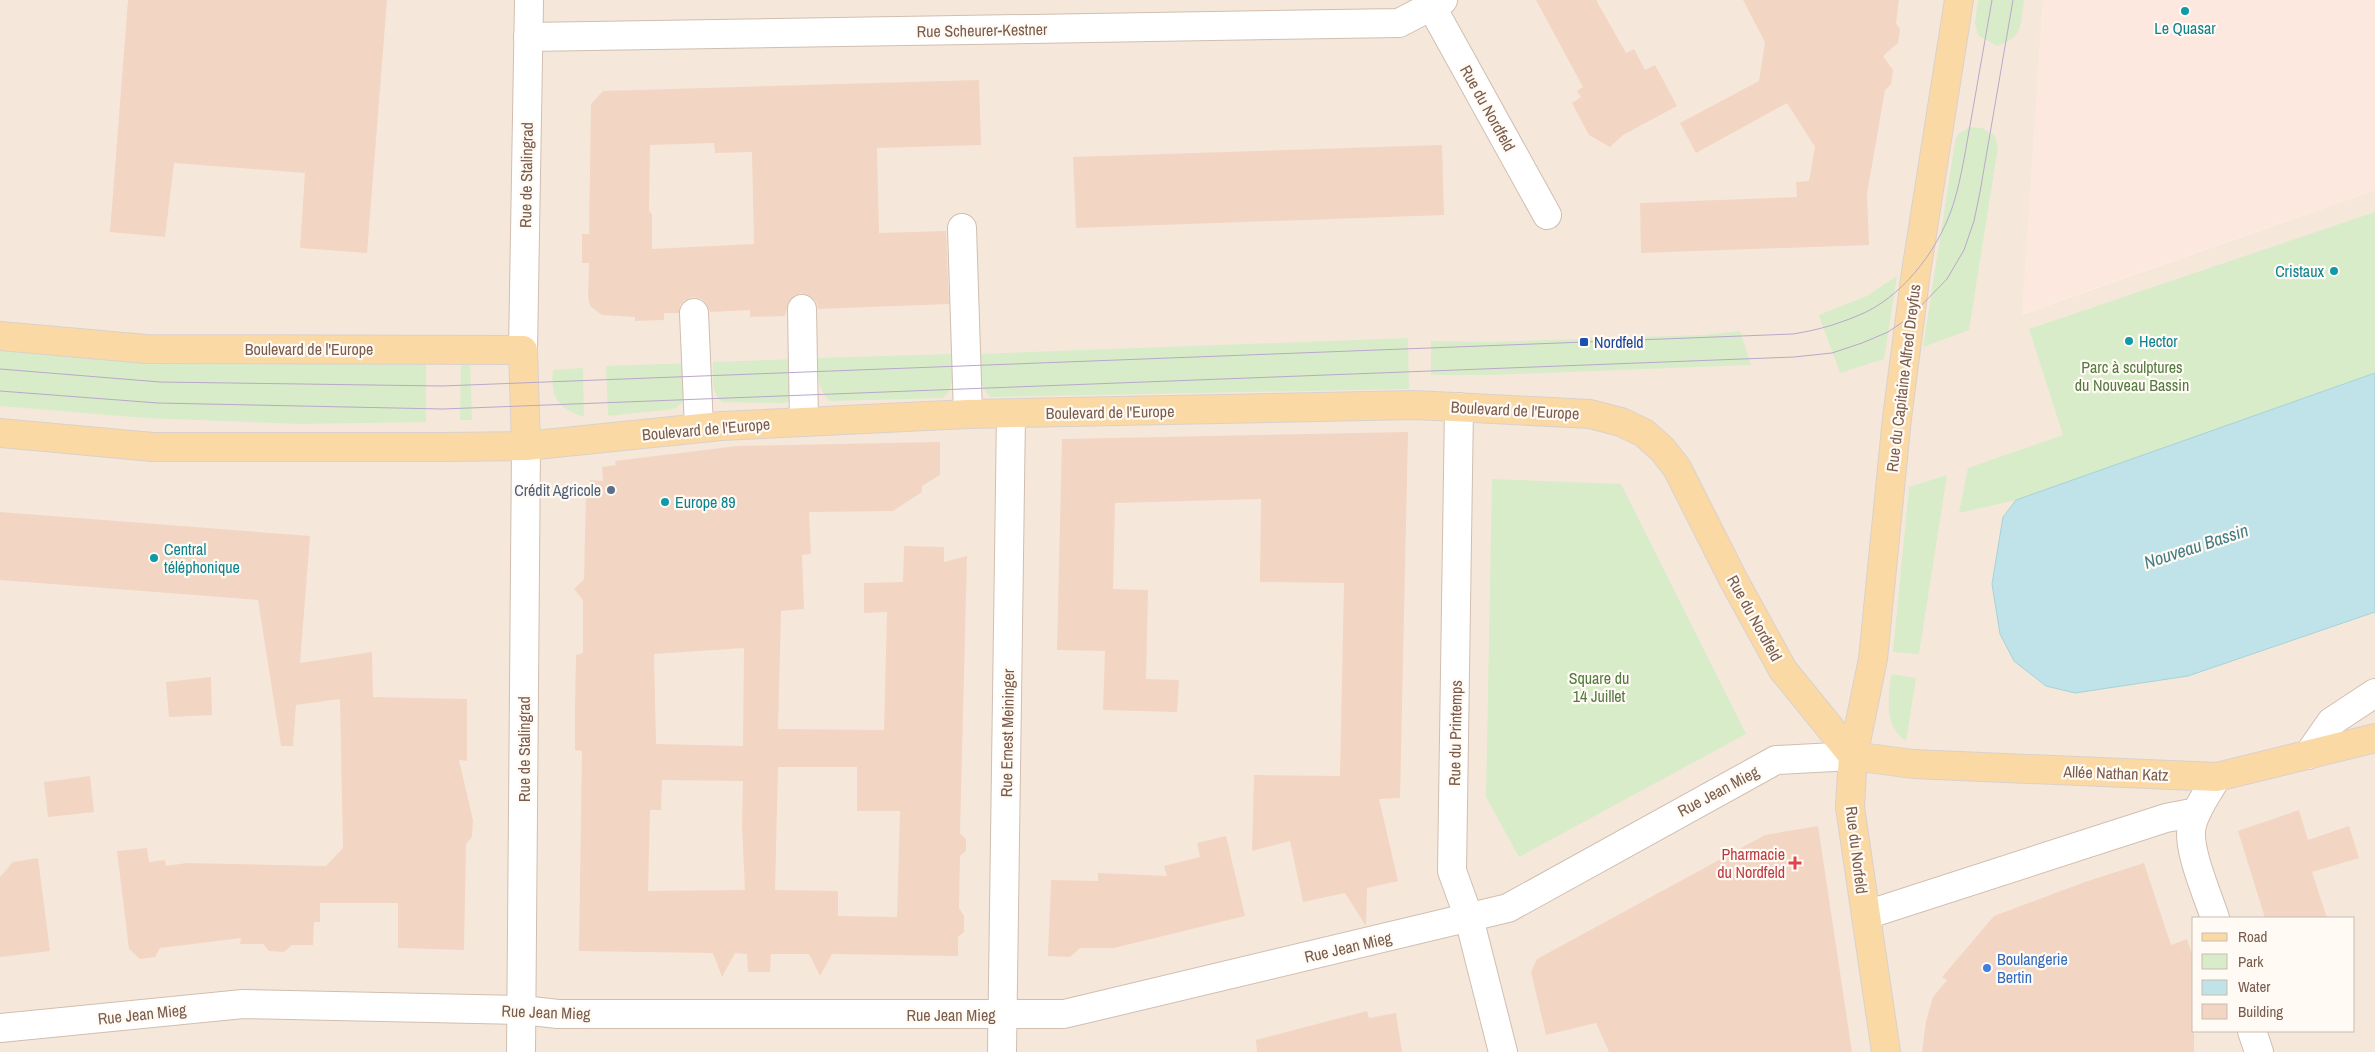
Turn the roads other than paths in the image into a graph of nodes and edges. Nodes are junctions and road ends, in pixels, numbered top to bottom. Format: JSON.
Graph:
{"nodes":[{"id":1,"x":529,"y":0,"type":"edge"},
{"id":2,"x":1959,"y":0,"type":"edge"},
{"id":3,"x":1434,"y":2,"type":"edge"},
{"id":4,"x":528,"y":37,"type":"junction"},
{"id":5,"x":1547,"y":216,"type":"dead end"},
{"id":6,"x":962,"y":228,"type":"dead end"},
{"id":7,"x":802,"y":309,"type":"dead end"},
{"id":8,"x":694,"y":312,"type":"dead end"},
{"id":9,"x":0,"y":336,"type":"edge"},
{"id":10,"x":523,"y":350,"type":"junction"},
{"id":11,"x":1459,"y":407,"type":"junction"},
{"id":12,"x":968,"y":414,"type":"junction"},
{"id":13,"x":1011,"y":414,"type":"junction"},
{"id":14,"x":804,"y":422,"type":"junction"},
{"id":15,"x":699,"y":428,"type":"junction"},
{"id":16,"x":0,"y":433,"type":"edge"},
{"id":17,"x":526,"y":446,"type":"junction"},
{"id":18,"x":1677,"y":468,"type":"joint"},
{"id":19,"x":2375,"y":694,"type":"edge"},
{"id":20,"x":2375,"y":738,"type":"edge"},
{"id":21,"x":2308,"y":754,"type":"junction"},
{"id":22,"x":1853,"y":756,"type":"junction"},
{"id":23,"x":2217,"y":777,"type":"junction"},
{"id":24,"x":2197,"y":812,"type":"junction"},
{"id":25,"x":1866,"y":915,"type":"junction"},
{"id":26,"x":2215,"y":917,"type":"edge"},
{"id":27,"x":1469,"y":918,"type":"junction"},
{"id":28,"x":522,"y":1010,"type":"junction"},
{"id":29,"x":1004,"y":1015,"type":"junction"},
{"id":30,"x":0,"y":1028,"type":"edge"},
{"id":31,"x":2252,"y":1032,"type":"edge"},
{"id":32,"x":521,"y":1052,"type":"edge"},
{"id":33,"x":1002,"y":1052,"type":"edge"},
{"id":34,"x":1503,"y":1052,"type":"edge"},
{"id":35,"x":1886,"y":1052,"type":"edge"},
{"id":36,"x":2259,"y":1052,"type":"edge"}],
"edges":[{"from":1,"to":4,"type":"street","name":"Rue de Stalingrad"},
{"from":2,"to":22,"type":"main road","name":"Rue du Capitaine Alfred Dreyfus"},
{"from":3,"to":4,"type":"street","name":"Rue Scheurer-Kestner"},
{"from":3,"to":5,"type":"street","name":"Rue du Nordfeld"},
{"from":4,"to":10,"type":"street","name":"Rue de Stalingrad"},
{"from":6,"to":12,"type":"street"},
{"from":7,"to":14,"type":"street"},
{"from":8,"to":15,"type":"street"},
{"from":9,"to":10,"type":"main road","name":"Boulevard de l'Europe"},
{"from":10,"to":17,"type":"main road"},
{"from":11,"to":13,"type":"main road","name":"Boulevard de l'Europe"},
{"from":11,"to":18,"type":"main road","name":"Boulevard de l'Europe"},
{"from":11,"to":27,"type":"street","name":"Rue du Printemps"},
{"from":12,"to":13,"type":"main road","name":"Boulevard de l'Europe"},
{"from":12,"to":14,"type":"main road","name":"Boulevard de l'Europe"},
{"from":13,"to":29,"type":"street","name":"Rue Ernest Meininger"},
{"from":14,"to":15,"type":"main road","name":"Boulevard de l'Europe"},
{"from":15,"to":17,"type":"main road","name":"Boulevard de l'Europe"},
{"from":16,"to":17,"type":"main road","name":"Boulevard de l'Europe"},
{"from":17,"to":28,"type":"street","name":"Rue de Stalingrad"},
{"from":18,"to":22,"type":"main road","name":"Rue du Nordfeld"},
{"from":19,"to":21,"type":"street"},
{"from":20,"to":21,"type":"main road","name":"Allée Nathan Katz"},
{"from":21,"to":23,"type":"main road","name":"Allée Nathan Katz"},
{"from":22,"to":23,"type":"main road","name":"Allée Nathan Katz"},
{"from":22,"to":25,"type":"main road","name":"Rue du Norfeld"},
{"from":22,"to":27,"type":"street","name":"Rue Jean Mieg"},
{"from":23,"to":24,"type":"street"},
{"from":24,"to":25,"type":"street"},
{"from":24,"to":26,"type":"street"},
{"from":25,"to":35,"type":"main road"},
{"from":27,"to":29,"type":"street","name":"Rue Jean Mieg"},
{"from":27,"to":34,"type":"street","name":"Rue du Printemps"},
{"from":28,"to":29,"type":"street","name":"Rue Jean Mieg"},
{"from":28,"to":30,"type":"street","name":"Rue Jean Mieg"},
{"from":28,"to":32,"type":"street","name":"Rue de Stalingrad"},
{"from":29,"to":33,"type":"street","name":"Rue Ernest Meininger"},
{"from":31,"to":36,"type":"street"}]}
